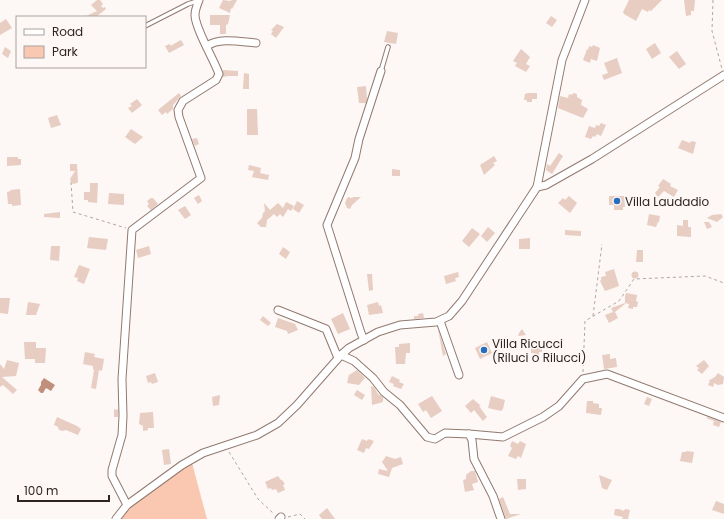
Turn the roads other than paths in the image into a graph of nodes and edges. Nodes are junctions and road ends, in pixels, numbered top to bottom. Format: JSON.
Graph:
{"nodes":[{"id":1,"x":198,"y":0,"type":"edge"},
{"id":2,"x":586,"y":0,"type":"edge"},
{"id":3,"x":146,"y":25,"type":"edge"},
{"id":4,"x":256,"y":43,"type":"dead end"},
{"id":5,"x":207,"y":46,"type":"junction"},
{"id":6,"x":388,"y":47,"type":"dead end"},
{"id":7,"x":381,"y":71,"type":"joint"},
{"id":8,"x":724,"y":75,"type":"edge"},
{"id":9,"x":537,"y":188,"type":"junction"},
{"id":10,"x":278,"y":310,"type":"dead end"},
{"id":11,"x":440,"y":321,"type":"junction"},
{"id":12,"x":364,"y":340,"type":"junction"},
{"id":13,"x":339,"y":357,"type":"junction"},
{"id":14,"x":459,"y":375,"type":"dead end"},
{"id":15,"x":724,"y":418,"type":"edge"},
{"id":16,"x":469,"y":434,"type":"junction"},
{"id":17,"x":127,"y":505,"type":"junction"},
{"id":18,"x":116,"y":519,"type":"edge"},
{"id":19,"x":501,"y":519,"type":"edge"}],
"edges":[{"from":1,"to":3,"type":"lane"},
{"from":1,"to":5,"type":"street"},
{"from":2,"to":9,"type":"street"},
{"from":4,"to":5,"type":"street"},
{"from":5,"to":17,"type":"street"},
{"from":6,"to":7,"type":"lane"},
{"from":7,"to":12,"type":"street"},
{"from":8,"to":9,"type":"street"},
{"from":9,"to":11,"type":"street"},
{"from":10,"to":13,"type":"street"},
{"from":11,"to":12,"type":"street"},
{"from":11,"to":14,"type":"street"},
{"from":12,"to":13,"type":"street"},
{"from":13,"to":16,"type":"street"},
{"from":13,"to":17,"type":"street"},
{"from":15,"to":16,"type":"street"},
{"from":16,"to":19,"type":"street"},
{"from":17,"to":18,"type":"street"}]}
